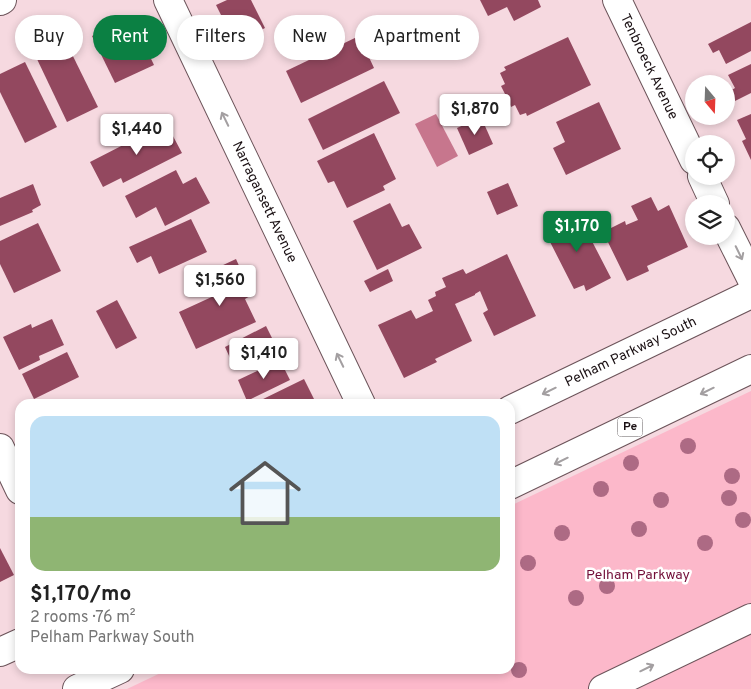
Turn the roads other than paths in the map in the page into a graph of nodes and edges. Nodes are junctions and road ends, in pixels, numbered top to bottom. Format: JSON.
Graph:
{"nodes":[{"id":1,"x":168,"y":0,"type":"edge"},
{"id":2,"x":617,"y":0,"type":"edge"},
{"id":3,"x":685,"y":141,"type":"edge"},
{"id":4,"x":734,"y":245,"type":"edge"},
{"id":5,"x":751,"y":278,"type":"edge"},
{"id":6,"x":751,"y":294,"type":"edge"},
{"id":7,"x":751,"y":369,"type":"edge"},
{"id":8,"x":359,"y":399,"type":"edge"},
{"id":9,"x":515,"y":408,"type":"edge"},
{"id":10,"x":0,"y":448,"type":"edge"},
{"id":11,"x":15,"y":480,"type":"edge"},
{"id":12,"x":515,"y":483,"type":"edge"},
{"id":13,"x":751,"y":618,"type":"edge"},
{"id":14,"x":15,"y":645,"type":"edge"},
{"id":15,"x":0,"y":652,"type":"edge"},
{"id":16,"x":109,"y":674,"type":"edge"},
{"id":17,"x":77,"y":689,"type":"edge"},
{"id":18,"x":603,"y":689,"type":"edge"}],
"edges":[{"from":8,"to":1,"type":"street","name":"Narragansett Avenue","one_way":true},
{"from":2,"to":3,"type":"street","name":"Tenbroeck Avenue"},
{"from":4,"to":5,"type":"street","one_way":true},
{"from":6,"to":9,"type":"street","name":"Pelham Parkway South","one_way":true},
{"from":7,"to":12,"type":"street","number":"Pe","one_way":true},
{"from":10,"to":11,"type":"street"},
{"from":18,"to":13,"type":"street","one_way":true},
{"from":14,"to":15,"type":"street"},
{"from":16,"to":17,"type":"street"}]}
